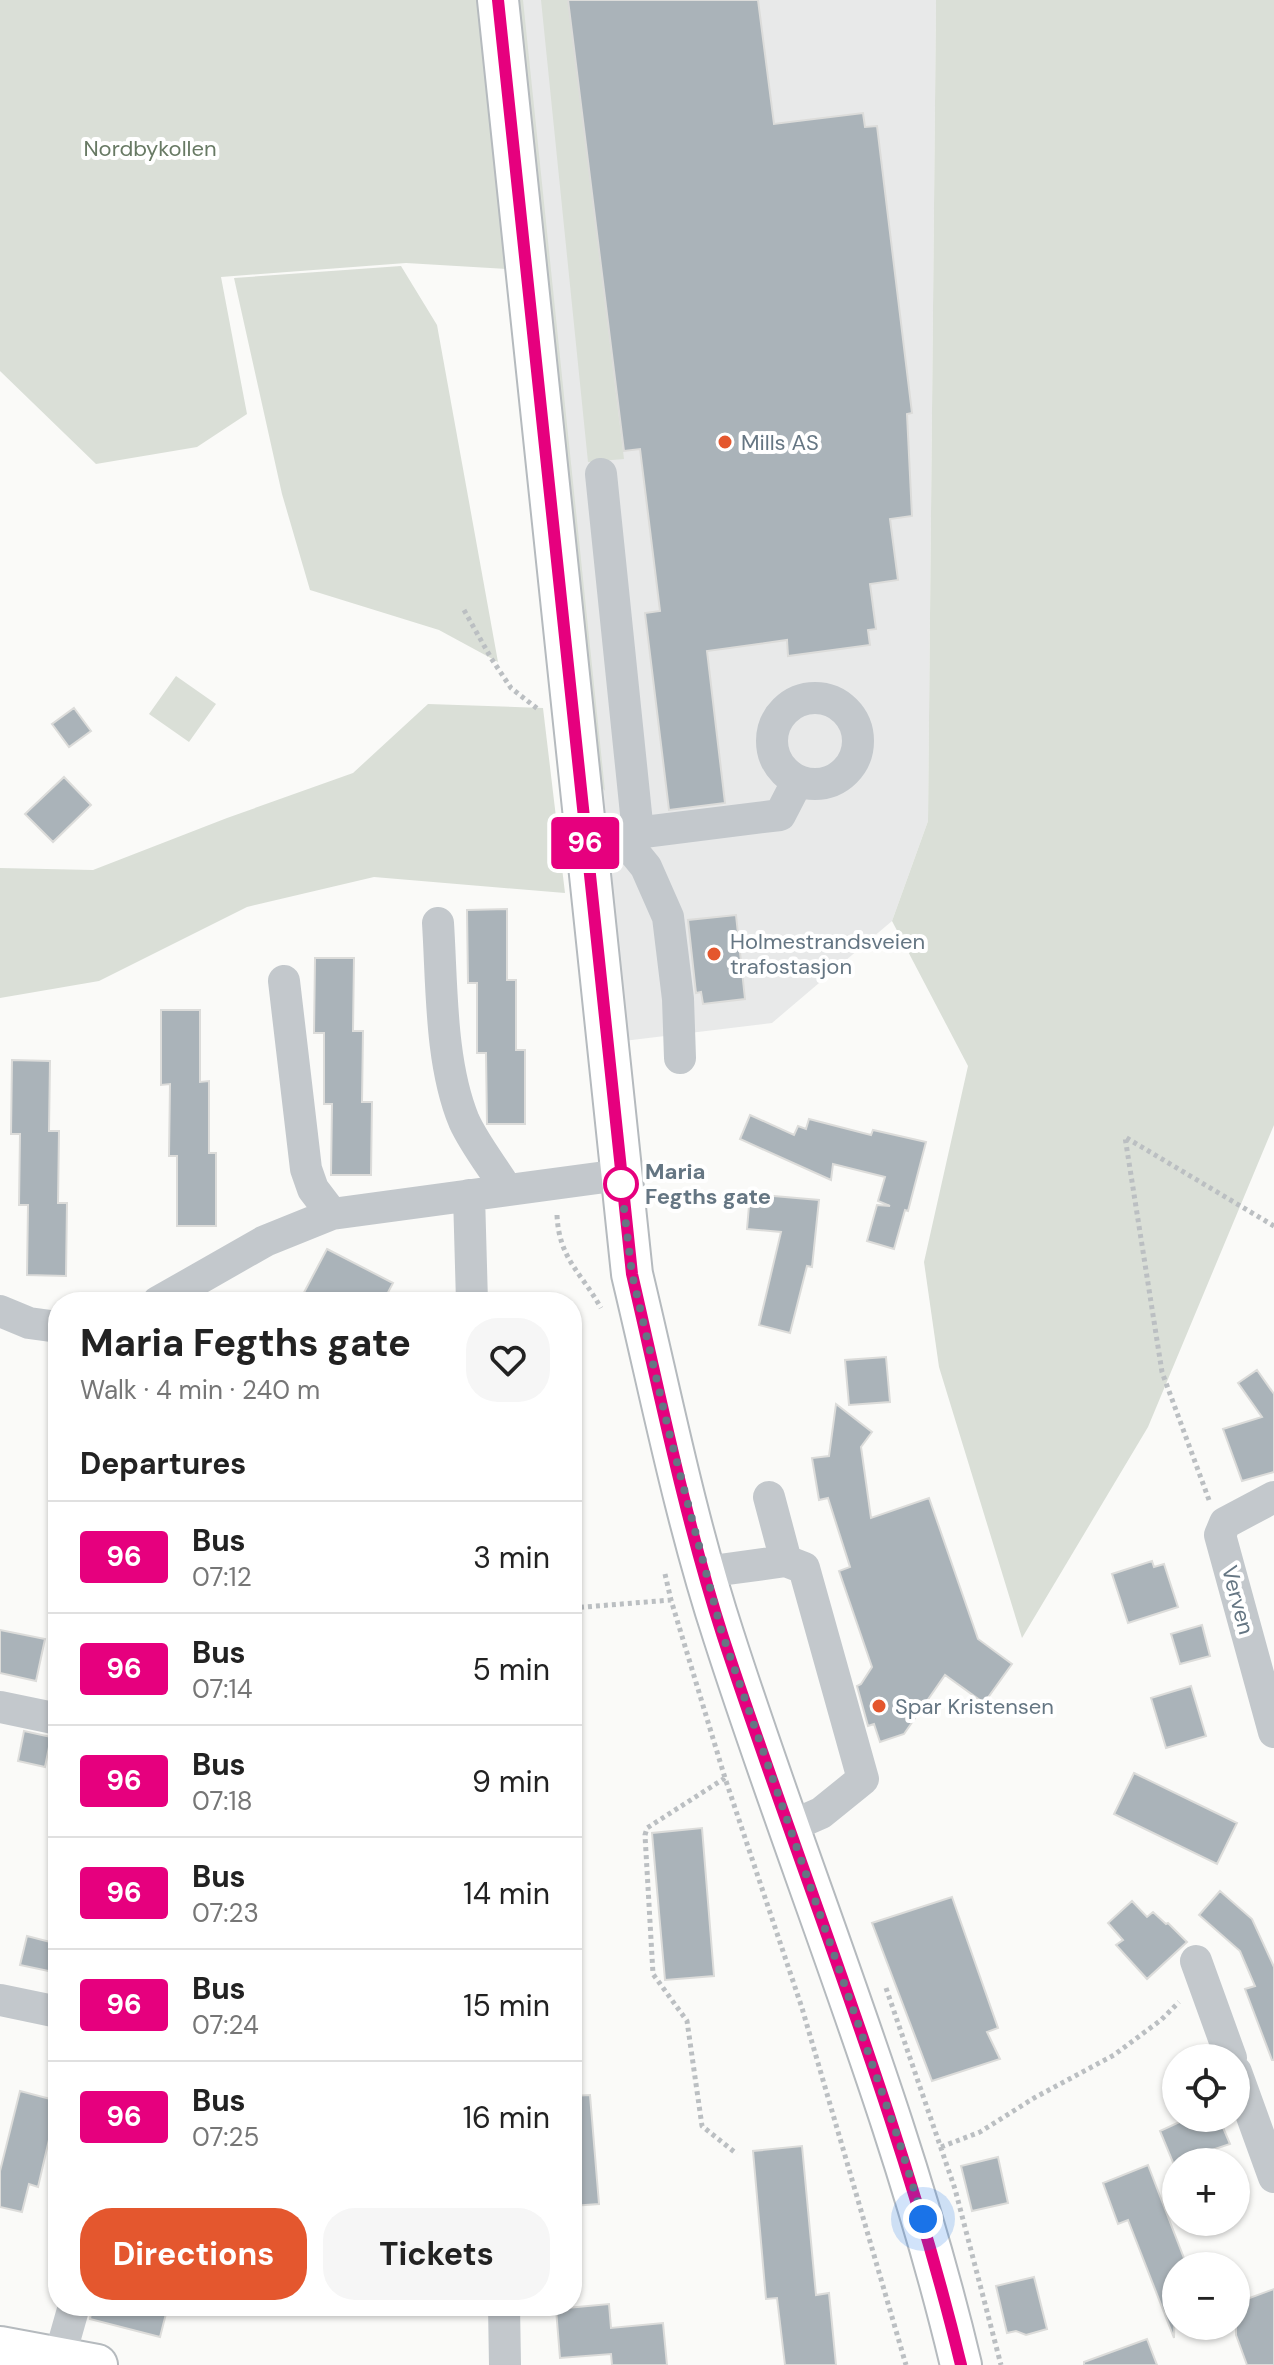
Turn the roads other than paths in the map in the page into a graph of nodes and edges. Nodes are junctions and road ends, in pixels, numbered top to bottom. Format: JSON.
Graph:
{"nodes":[{"id":1,"x":498,"y":0,"type":"edge"},
{"id":2,"x":601,"y":474,"type":"dead end"},
{"id":3,"x":797,"y":782,"type":"dead end"},
{"id":4,"x":614,"y":836,"type":"junction"},
{"id":5,"x":438,"y":923,"type":"dead end"},
{"id":6,"x":284,"y":981,"type":"dead end"},
{"id":7,"x":680,"y":1058,"type":"dead end"},
{"id":8,"x":620,"y":1175,"type":"junction"},
{"id":9,"x":507,"y":1190,"type":"junction"},
{"id":10,"x":469,"y":1195,"type":"junction"},
{"id":11,"x":332,"y":1214,"type":"junction"},
{"id":12,"x":176,"y":1292,"type":"edge"},
{"id":13,"x":472,"y":1292,"type":"edge"},
{"id":14,"x":0,"y":1311,"type":"edge"},
{"id":15,"x":48,"y":1326,"type":"edge"},
{"id":16,"x":769,"y":1497,"type":"dead end"},
{"id":17,"x":1274,"y":1497,"type":"edge"},
{"id":18,"x":786,"y":1561,"type":"junction"},
{"id":19,"x":705,"y":1572,"type":"junction"},
{"id":20,"x":0,"y":1707,"type":"edge"},
{"id":21,"x":48,"y":1717,"type":"edge"},
{"id":22,"x":1274,"y":1732,"type":"edge"},
{"id":23,"x":789,"y":1827,"type":"junction"},
{"id":24,"x":1199,"y":1970,"type":"road end"},
{"id":25,"x":0,"y":2000,"type":"edge"},
{"id":26,"x":48,"y":2010,"type":"edge"},
{"id":27,"x":1226,"y":2044,"type":"edge"},
{"id":28,"x":1250,"y":2111,"type":"edge"},
{"id":29,"x":1274,"y":2177,"type":"edge"},
{"id":30,"x":75,"y":2316,"type":"edge"},
{"id":31,"x":504,"y":2316,"type":"edge"},
{"id":32,"x":0,"y":2347,"type":"edge"},
{"id":33,"x":78,"y":2362,"type":"edge"},
{"id":34,"x":505,"y":2365,"type":"edge"},
{"id":35,"x":961,"y":2365,"type":"edge"}],
"edges":[{"from":1,"to":4,"type":"main road"},
{"from":2,"to":4,"type":"street"},
{"from":3,"to":4,"type":"street"},
{"from":4,"to":7,"type":"street"},
{"from":4,"to":8,"type":"main road"},
{"from":5,"to":9,"type":"street"},
{"from":6,"to":11,"type":"street"},
{"from":8,"to":9,"type":"street"},
{"from":8,"to":19,"type":"main road"},
{"from":9,"to":10,"type":"street"},
{"from":10,"to":11,"type":"street"},
{"from":10,"to":13,"type":"street"},
{"from":11,"to":12,"type":"street"},
{"from":14,"to":15,"type":"street"},
{"from":16,"to":18,"type":"street"},
{"from":17,"to":22,"type":"street","name":"Verven"},
{"from":18,"to":19,"type":"street"},
{"from":18,"to":23,"type":"street"},
{"from":19,"to":23,"type":"main road"},
{"from":20,"to":21,"type":"street"},
{"from":23,"to":35,"type":"main road"},
{"from":24,"to":27,"type":"street"},
{"from":25,"to":26,"type":"street"},
{"from":28,"to":29,"type":"street"},
{"from":30,"to":33,"type":"street"},
{"from":31,"to":34,"type":"street"},
{"from":32,"to":33,"type":"main road"}]}
